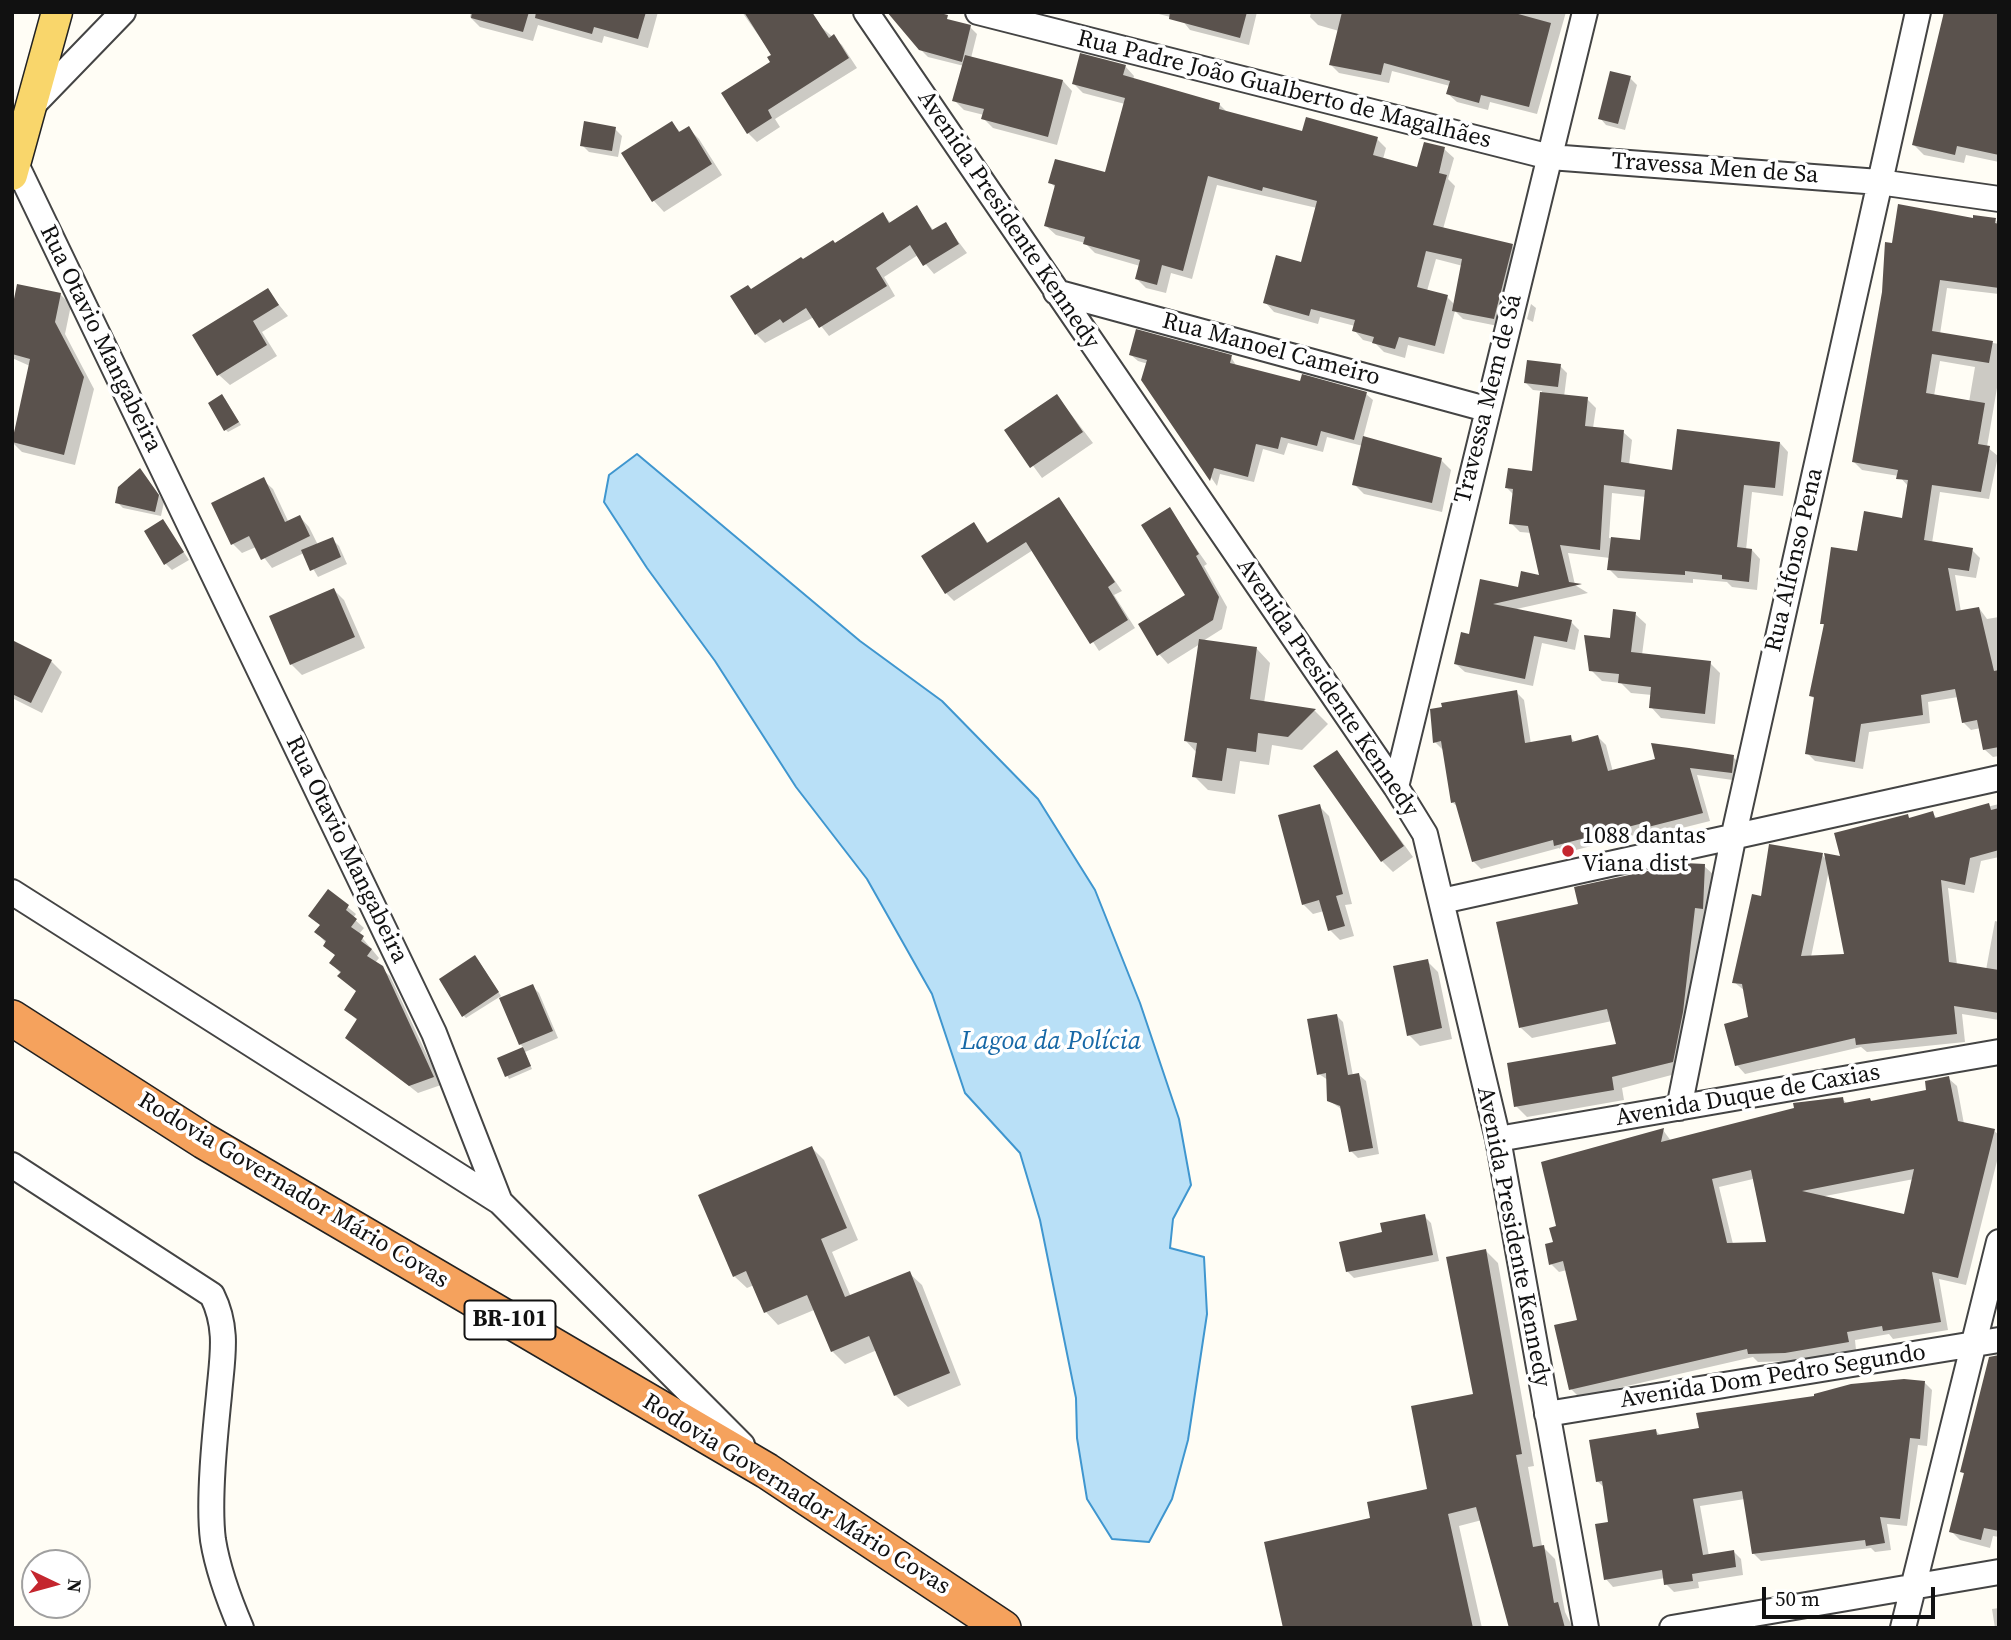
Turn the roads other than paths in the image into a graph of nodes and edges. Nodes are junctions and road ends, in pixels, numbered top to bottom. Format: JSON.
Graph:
{"nodes":[{"id":1,"x":57,"y":12,"type":"edge"},
{"id":2,"x":123,"y":12,"type":"edge"},
{"id":3,"x":866,"y":12,"type":"edge"},
{"id":4,"x":978,"y":12,"type":"edge"},
{"id":5,"x":1585,"y":12,"type":"edge"},
{"id":6,"x":1918,"y":12,"type":"edge"},
{"id":7,"x":33,"y":105,"type":"junction"},
{"id":8,"x":1550,"y":157,"type":"junction"},
{"id":9,"x":14,"y":168,"type":"edge"},
{"id":10,"x":1880,"y":182,"type":"junction"},
{"id":11,"x":1999,"y":200,"type":"edge"},
{"id":12,"x":1056,"y":292,"type":"junction"},
{"id":13,"x":1486,"y":409,"type":"junction"},
{"id":14,"x":1999,"y":778,"type":"edge"},
{"id":15,"x":1396,"y":787,"type":"junction"},
{"id":16,"x":1734,"y":834,"type":"junction"},
{"id":17,"x":12,"y":892,"type":"edge"},
{"id":18,"x":1442,"y":901,"type":"junction"},
{"id":19,"x":12,"y":1018,"type":"edge"},
{"id":20,"x":1999,"y":1052,"type":"edge"},
{"id":21,"x":1679,"y":1108,"type":"junction"},
{"id":22,"x":1498,"y":1139,"type":"junction"},
{"id":23,"x":12,"y":1165,"type":"edge"},
{"id":24,"x":500,"y":1202,"type":"junction"},
{"id":25,"x":1999,"y":1242,"type":"edge"},
{"id":26,"x":1987,"y":1342,"type":"edge"},
{"id":27,"x":1547,"y":1414,"type":"junction"},
{"id":28,"x":767,"y":1471,"type":"junction"},
{"id":29,"x":1999,"y":1572,"type":"edge"},
{"id":30,"x":1915,"y":1586,"type":"junction"},
{"id":31,"x":241,"y":1628,"type":"edge"},
{"id":32,"x":1003,"y":1628,"type":"edge"},
{"id":33,"x":1586,"y":1628,"type":"edge"},
{"id":34,"x":1672,"y":1628,"type":"edge"},
{"id":35,"x":1903,"y":1628,"type":"edge"}],
"edges":[{"from":1,"to":7,"type":"main road"},
{"from":2,"to":7,"type":"street"},
{"from":3,"to":12,"type":"street","name":"Avenida Presidente Kennedy"},
{"from":4,"to":8,"type":"street","name":"Rua Padre João Gualberto de Magalhães"},
{"from":5,"to":8,"type":"street","name":"Travessa Mem de Sá"},
{"from":6,"to":10,"type":"street","name":"Rua Alfonso Pena"},
{"from":7,"to":9,"type":"main road"},
{"from":8,"to":10,"type":"street","name":"Travessa Men de Sa"},
{"from":8,"to":13,"type":"street","name":"Travessa Mem de Sá"},
{"from":9,"to":24,"type":"street","name":"Rua Otavio Mangabeira"},
{"from":10,"to":11,"type":"street","name":"Travessa Men de Sa"},
{"from":10,"to":16,"type":"street","name":"Rua Alfonso Pena"},
{"from":12,"to":13,"type":"street","name":"Rua Manoel Cameiro"},
{"from":12,"to":15,"type":"street","name":"Avenida Presidente Kennedy"},
{"from":13,"to":15,"type":"street","name":"Travessa Mem de Sá"},
{"from":14,"to":16,"type":"street"},
{"from":15,"to":18,"type":"street","name":"Avenida Presidente Kennedy"},
{"from":16,"to":18,"type":"street"},
{"from":16,"to":21,"type":"street","name":"Rua Alfonso Pena"},
{"from":17,"to":24,"type":"street"},
{"from":18,"to":22,"type":"street","name":"Avenida Presidente Kennedy"},
{"from":19,"to":28,"type":"highway","name":"Rodovia Governador Mário Covas","number":"BR-101"},
{"from":20,"to":21,"type":"street","name":"Avenida Duque de Caxias"},
{"from":21,"to":22,"type":"street","name":"Avenida Duque de Caxias"},
{"from":22,"to":27,"type":"street","name":"Avenida Presidente Kennedy"},
{"from":23,"to":31,"type":"street"},
{"from":24,"to":28,"type":"street","name":"Rua Otavio Mangabeira"},
{"from":25,"to":26,"type":"street"},
{"from":26,"to":27,"type":"street","name":"Avenida Dom Pedro Segundo"},
{"from":26,"to":30,"type":"street"},
{"from":27,"to":33,"type":"street","name":"Avenida Presidente Kennedy"},
{"from":28,"to":32,"type":"highway","name":"Rodovia Governador Mário Covas","number":"BR-101"},
{"from":29,"to":30,"type":"street"},
{"from":30,"to":34,"type":"street"},
{"from":30,"to":35,"type":"street"}]}
